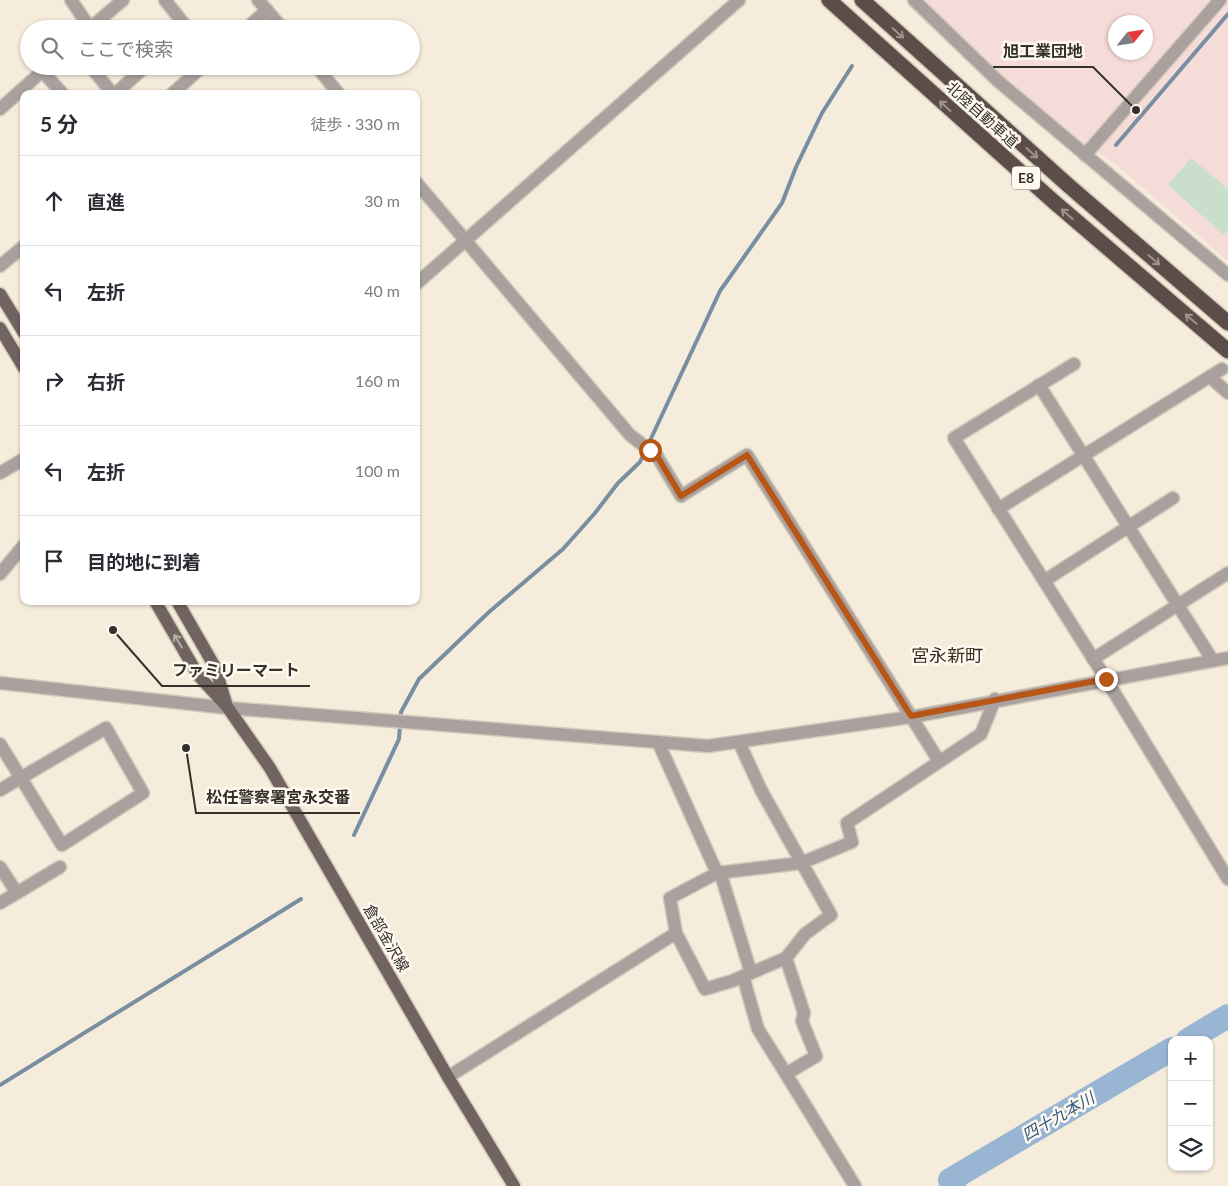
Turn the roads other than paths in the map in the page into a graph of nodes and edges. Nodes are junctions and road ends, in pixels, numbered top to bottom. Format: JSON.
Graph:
{"nodes":[{"id":1,"x":71,"y":0,"type":"edge"},
{"id":2,"x":123,"y":0,"type":"edge"},
{"id":3,"x":165,"y":0,"type":"edge"},
{"id":4,"x":258,"y":0,"type":"edge"},
{"id":5,"x":739,"y":0,"type":"edge"},
{"id":6,"x":829,"y":0,"type":"edge"},
{"id":7,"x":862,"y":0,"type":"edge"},
{"id":8,"x":1220,"y":0,"type":"edge"},
{"id":9,"x":919,"y":2,"type":"edge"},
{"id":10,"x":267,"y":10,"type":"junction"},
{"id":11,"x":84,"y":20,"type":"edge"},
{"id":12,"x":99,"y":20,"type":"edge"},
{"id":13,"x":181,"y":20,"type":"edge"},
{"id":14,"x":256,"y":20,"type":"edge"},
{"id":15,"x":275,"y":20,"type":"edge"},
{"id":16,"x":38,"y":75,"type":"edge"},
{"id":17,"x":49,"y":75,"type":"edge"},
{"id":18,"x":98,"y":75,"type":"edge"},
{"id":19,"x":136,"y":75,"type":"edge"},
{"id":20,"x":193,"y":75,"type":"edge"},
{"id":21,"x":324,"y":75,"type":"edge"},
{"id":22,"x":22,"y":90,"type":"edge"},
{"id":23,"x":60,"y":90,"type":"edge"},
{"id":24,"x":111,"y":90,"type":"edge"},
{"id":25,"x":119,"y":90,"type":"edge"},
{"id":26,"x":176,"y":90,"type":"edge"},
{"id":27,"x":337,"y":90,"type":"edge"},
{"id":28,"x":20,"y":92,"type":"edge"},
{"id":29,"x":0,"y":110,"type":"edge"},
{"id":30,"x":1085,"y":155,"type":"junction"},
{"id":31,"x":420,"y":187,"type":"edge"},
{"id":32,"x":466,"y":239,"type":"junction"},
{"id":33,"x":20,"y":249,"type":"edge"},
{"id":34,"x":0,"y":266,"type":"edge"},
{"id":35,"x":1228,"y":275,"type":"edge"},
{"id":36,"x":420,"y":280,"type":"edge"},
{"id":37,"x":0,"y":294,"type":"edge"},
{"id":38,"x":1228,"y":323,"type":"edge"},
{"id":39,"x":20,"y":326,"type":"edge"},
{"id":40,"x":0,"y":328,"type":"edge"},
{"id":41,"x":1228,"y":351,"type":"edge"},
{"id":42,"x":20,"y":357,"type":"edge"},
{"id":43,"x":1074,"y":364,"type":"dead end"},
{"id":44,"x":1222,"y":369,"type":"dead end"},
{"id":45,"x":1210,"y":377,"type":"junction"},
{"id":46,"x":1039,"y":385,"type":"junction"},
{"id":47,"x":1228,"y":394,"type":"edge"},
{"id":48,"x":1084,"y":454,"type":"junction"},
{"id":49,"x":20,"y":461,"type":"edge"},
{"id":50,"x":0,"y":473,"type":"edge"},
{"id":51,"x":1173,"y":498,"type":"dead end"},
{"id":52,"x":998,"y":509,"type":"junction"},
{"id":53,"x":1129,"y":526,"type":"junction"},
{"id":54,"x":20,"y":550,"type":"edge"},
{"id":55,"x":1228,"y":573,"type":"edge"},
{"id":56,"x":0,"y":574,"type":"edge"},
{"id":57,"x":1044,"y":582,"type":"junction"},
{"id":58,"x":157,"y":605,"type":"edge"},
{"id":59,"x":179,"y":605,"type":"edge"},
{"id":60,"x":1178,"y":605,"type":"junction"},
{"id":61,"x":1228,"y":658,"type":"edge"},
{"id":62,"x":1093,"y":659,"type":"junction"},
{"id":63,"x":1213,"y":660,"type":"junction"},
{"id":64,"x":1106,"y":679,"type":"junction"},
{"id":65,"x":0,"y":683,"type":"edge"},
{"id":66,"x":995,"y":699,"type":"junction"},
{"id":67,"x":228,"y":708,"type":"junction"},
{"id":68,"x":911,"y":716,"type":"junction"},
{"id":69,"x":658,"y":742,"type":"junction"},
{"id":70,"x":739,"y":742,"type":"junction"},
{"id":71,"x":0,"y":744,"type":"edge"},
{"id":72,"x":939,"y":761,"type":"junction"},
{"id":73,"x":22,"y":777,"type":"junction"},
{"id":74,"x":0,"y":790,"type":"edge"},
{"id":75,"x":800,"y":863,"type":"junction"},
{"id":76,"x":0,"y":867,"type":"edge"},
{"id":77,"x":60,"y":867,"type":"dead end"},
{"id":78,"x":718,"y":873,"type":"junction"},
{"id":79,"x":1228,"y":879,"type":"edge"},
{"id":80,"x":17,"y":893,"type":"junction"},
{"id":81,"x":0,"y":903,"type":"edge"},
{"id":82,"x":676,"y":933,"type":"junction"},
{"id":83,"x":786,"y":958,"type":"junction"},
{"id":84,"x":747,"y":975,"type":"junction"},
{"id":85,"x":786,"y":1074,"type":"junction"},
{"id":86,"x":448,"y":1077,"type":"junction"},
{"id":87,"x":514,"y":1186,"type":"edge"},
{"id":88,"x":854,"y":1186,"type":"edge"}],
"edges":[{"from":1,"to":11,"type":"street"},
{"from":2,"to":12,"type":"street"},
{"from":3,"to":13,"type":"street"},
{"from":4,"to":10,"type":"street"},
{"from":5,"to":32,"type":"street"},
{"from":41,"to":6,"type":"highway","name":"北陸自動車道","number":"E8","one_way":true},
{"from":7,"to":38,"type":"highway","name":"北陸自動車道","number":"E8","one_way":true},
{"from":8,"to":30,"type":"street"},
{"from":9,"to":30,"type":"street"},
{"from":10,"to":14,"type":"street"},
{"from":10,"to":15,"type":"street"},
{"from":16,"to":22,"type":"street"},
{"from":17,"to":23,"type":"street"},
{"from":18,"to":24,"type":"street"},
{"from":19,"to":25,"type":"street"},
{"from":20,"to":26,"type":"street"},
{"from":21,"to":27,"type":"street"},
{"from":28,"to":29,"type":"street"},
{"from":30,"to":35,"type":"street"},
{"from":31,"to":32,"type":"street"},
{"from":32,"to":36,"type":"street"},
{"from":32,"to":68,"type":"street"},
{"from":33,"to":34,"type":"street"},
{"from":37,"to":39,"type":"main road"},
{"from":40,"to":42,"type":"main road"},
{"from":43,"to":46,"type":"street"},
{"from":44,"to":45,"type":"street"},
{"from":45,"to":47,"type":"street"},
{"from":45,"to":48,"type":"street"},
{"from":46,"to":48,"type":"street"},
{"from":46,"to":52,"type":"street"},
{"from":48,"to":52,"type":"street"},
{"from":48,"to":53,"type":"street"},
{"from":49,"to":50,"type":"street"},
{"from":51,"to":53,"type":"street"},
{"from":52,"to":57,"type":"street"},
{"from":53,"to":57,"type":"street"},
{"from":53,"to":60,"type":"street"},
{"from":54,"to":56,"type":"street"},
{"from":55,"to":60,"type":"street"},
{"from":57,"to":62,"type":"street"},
{"from":67,"to":58,"type":"main road","name":"倉部金沢線","one_way":true},
{"from":59,"to":67,"type":"main road","name":"倉部金沢線"},
{"from":60,"to":62,"type":"street"},
{"from":60,"to":63,"type":"street"},
{"from":61,"to":63,"type":"street"},
{"from":62,"to":64,"type":"street"},
{"from":63,"to":64,"type":"street"},
{"from":64,"to":66,"type":"street"},
{"from":64,"to":79,"type":"street"},
{"from":65,"to":67,"type":"street"},
{"from":66,"to":68,"type":"street"},
{"from":66,"to":72,"type":"street"},
{"from":67,"to":69,"type":"street"},
{"from":67,"to":86,"type":"main road","name":"倉部金沢線"},
{"from":68,"to":70,"type":"street"},
{"from":68,"to":72,"type":"street"},
{"from":69,"to":70,"type":"street"},
{"from":69,"to":78,"type":"street"},
{"from":70,"to":75,"type":"street"},
{"from":71,"to":73,"type":"street"},
{"from":72,"to":75,"type":"street"},
{"from":73,"to":73,"type":"street"},
{"from":73,"to":74,"type":"street"},
{"from":75,"to":78,"type":"street"},
{"from":75,"to":83,"type":"street"},
{"from":76,"to":80,"type":"street"},
{"from":77,"to":80,"type":"street"},
{"from":78,"to":82,"type":"street"},
{"from":78,"to":84,"type":"street"},
{"from":80,"to":81,"type":"street"},
{"from":82,"to":84,"type":"street"},
{"from":82,"to":86,"type":"street"},
{"from":83,"to":84,"type":"street"},
{"from":83,"to":85,"type":"street"},
{"from":84,"to":85,"type":"street"},
{"from":85,"to":88,"type":"street"},
{"from":86,"to":87,"type":"main road","name":"倉部金沢線"}]}
